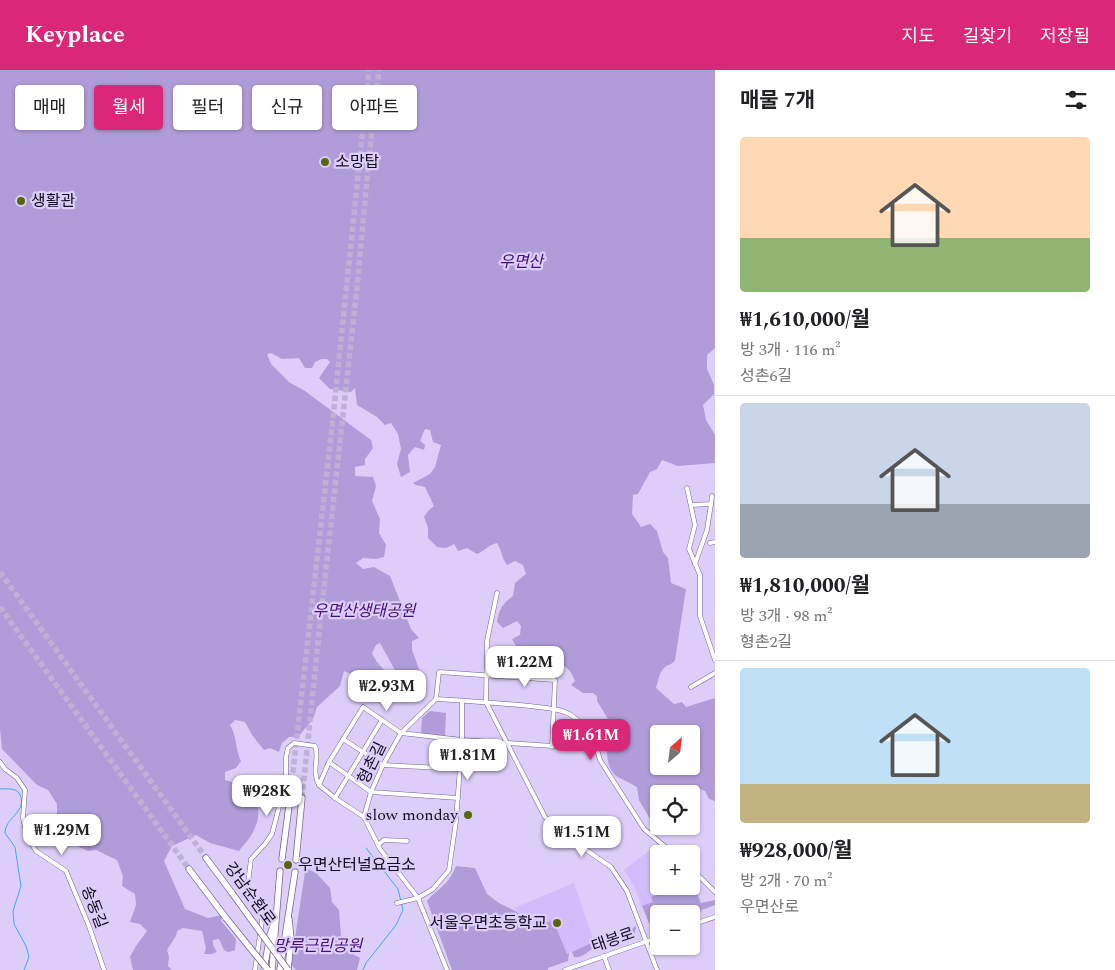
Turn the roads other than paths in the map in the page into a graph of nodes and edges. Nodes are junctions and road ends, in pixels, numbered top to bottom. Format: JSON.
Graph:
{"nodes":[{"id":1,"x":688,"y":488,"type":"dead end"},
{"id":2,"x":712,"y":496,"type":"dead end"},
{"id":3,"x":711,"y":504,"type":"junction"},
{"id":4,"x":691,"y":505,"type":"junction"},
{"id":5,"x":715,"y":542,"type":"edge"},
{"id":6,"x":710,"y":543,"type":"dead end"},
{"id":7,"x":696,"y":564,"type":"junction"},
{"id":8,"x":497,"y":593,"type":"dead end"},
{"id":9,"x":715,"y":660,"type":"edge"},
{"id":10,"x":715,"y":673,"type":"edge"},
{"id":11,"x":486,"y":676,"type":"junction"},
{"id":12,"x":691,"y":687,"type":"dead end"},
{"id":13,"x":436,"y":699,"type":"junction"},
{"id":14,"x":462,"y":700,"type":"junction"},
{"id":15,"x":486,"y":702,"type":"junction"},
{"id":16,"x":554,"y":709,"type":"junction"},
{"id":17,"x":382,"y":720,"type":"junction"},
{"id":18,"x":401,"y":733,"type":"junction"},
{"id":19,"x":343,"y":739,"type":"junction"},
{"id":20,"x":462,"y":740,"type":"junction"},
{"id":21,"x":507,"y":744,"type":"junction"},
{"id":22,"x":552,"y":746,"type":"junction"},
{"id":23,"x":597,"y":749,"type":"junction"},
{"id":24,"x":364,"y":753,"type":"junction"},
{"id":25,"x":0,"y":762,"type":"edge"},
{"id":26,"x":329,"y":762,"type":"junction"},
{"id":27,"x":383,"y":765,"type":"junction"},
{"id":28,"x":460,"y":769,"type":"junction"},
{"id":29,"x":349,"y":776,"type":"junction"},
{"id":30,"x":319,"y":785,"type":"junction"},
{"id":31,"x":372,"y":792,"type":"junction"},
{"id":32,"x":290,"y":798,"type":"tunnel mouth"},
{"id":33,"x":302,"y":798,"type":"tunnel mouth"},
{"id":34,"x":335,"y":798,"type":"junction"},
{"id":35,"x":458,"y":798,"type":"junction"},
{"id":36,"x":364,"y":817,"type":"junction"},
{"id":37,"x":408,"y":842,"type":"dead end"},
{"id":38,"x":378,"y":845,"type":"junction"},
{"id":39,"x":663,"y":845,"type":"edge"},
{"id":40,"x":206,"y":858,"type":"tunnel mouth"},
{"id":41,"x":282,"y":859,"type":"dead end"},
{"id":42,"x":296,"y":860,"type":"dead end"},
{"id":43,"x":189,"y":869,"type":"tunnel mouth"},
{"id":44,"x":280,"y":870,"type":"dead end"},
{"id":45,"x":295,"y":872,"type":"dead end"},
{"id":46,"x":700,"y":877,"type":"edge"},
{"id":47,"x":715,"y":892,"type":"edge"},
{"id":48,"x":418,"y":898,"type":"junction"},
{"id":49,"x":396,"y":903,"type":"dead end"},
{"id":50,"x":278,"y":912,"type":"junction"},
{"id":51,"x":289,"y":914,"type":"junction"},
{"id":52,"x":715,"y":917,"type":"edge"},
{"id":53,"x":700,"y":922,"type":"edge"},
{"id":54,"x":650,"y":940,"type":"edge"},
{"id":55,"x":646,"y":942,"type":"junction"},
{"id":56,"x":604,"y":956,"type":"junction"},
{"id":57,"x":575,"y":968,"type":"edge"},
{"id":58,"x":655,"y":969,"type":"edge"},
{"id":59,"x":104,"y":970,"type":"edge"},
{"id":60,"x":255,"y":970,"type":"edge"},
{"id":61,"x":264,"y":970,"type":"edge"},
{"id":62,"x":268,"y":970,"type":"edge"},
{"id":63,"x":272,"y":970,"type":"edge"},
{"id":64,"x":280,"y":970,"type":"edge"},
{"id":65,"x":288,"y":970,"type":"edge"},
{"id":66,"x":447,"y":970,"type":"edge"},
{"id":67,"x":564,"y":970,"type":"edge"},
{"id":68,"x":609,"y":970,"type":"edge"}],
"edges":[{"from":1,"to":4,"type":"street"},
{"from":2,"to":3,"type":"street"},
{"from":3,"to":4,"type":"street"},
{"from":3,"to":7,"type":"street"},
{"from":4,"to":7,"type":"street"},
{"from":5,"to":6,"type":"street"},
{"from":7,"to":9,"type":"street"},
{"from":8,"to":11,"type":"street"},
{"from":10,"to":12,"type":"street"},
{"from":11,"to":13,"type":"street"},
{"from":11,"to":15,"type":"street"},
{"from":11,"to":16,"type":"street"},
{"from":13,"to":14,"type":"street"},
{"from":13,"to":18,"type":"street","name":"형촌길"},
{"from":14,"to":15,"type":"street"},
{"from":14,"to":20,"type":"street"},
{"from":15,"to":16,"type":"street"},
{"from":15,"to":21,"type":"street"},
{"from":16,"to":22,"type":"street"},
{"from":16,"to":23,"type":"street"},
{"from":17,"to":18,"type":"street"},
{"from":17,"to":19,"type":"street"},
{"from":17,"to":24,"type":"street"},
{"from":18,"to":20,"type":"street"},
{"from":18,"to":27,"type":"street","name":"형촌길"},
{"from":19,"to":24,"type":"street"},
{"from":19,"to":26,"type":"street"},
{"from":20,"to":21,"type":"street"},
{"from":20,"to":28,"type":"street"},
{"from":21,"to":22,"type":"street"},
{"from":21,"to":55,"type":"street"},
{"from":22,"to":23,"type":"street"},
{"from":23,"to":39,"type":"street"},
{"from":24,"to":27,"type":"street"},
{"from":24,"to":29,"type":"street"},
{"from":25,"to":59,"type":"street","name":"송동길"},
{"from":26,"to":29,"type":"street"},
{"from":26,"to":30,"type":"street"},
{"from":27,"to":28,"type":"street"},
{"from":27,"to":31,"type":"street","name":"형촌길"},
{"from":28,"to":35,"type":"street"},
{"from":29,"to":31,"type":"street"},
{"from":29,"to":34,"type":"street"},
{"from":30,"to":34,"type":"street"},
{"from":30,"to":60,"type":"street"},
{"from":31,"to":35,"type":"street"},
{"from":31,"to":36,"type":"street","name":"형촌길"},
{"from":32,"to":41,"type":"highway"},
{"from":33,"to":42,"type":"highway"},
{"from":34,"to":36,"type":"street"},
{"from":35,"to":48,"type":"street"},
{"from":36,"to":38,"type":"street"},
{"from":37,"to":38,"type":"street"},
{"from":38,"to":48,"type":"street"},
{"from":40,"to":65,"type":"highway","name":"강남순환로","bridge":true},
{"from":43,"to":62,"type":"highway","name":"강남순환로","bridge":true},
{"from":44,"to":50,"type":"highway"},
{"from":45,"to":51,"type":"highway"},
{"from":46,"to":47,"type":"street"},
{"from":48,"to":49,"type":"street"},
{"from":48,"to":66,"type":"street"},
{"from":50,"to":61,"type":"highway"},
{"from":50,"to":63,"type":"highway"},
{"from":51,"to":64,"type":"highway"},
{"from":51,"to":65,"type":"highway"},
{"from":52,"to":53,"type":"street"},
{"from":54,"to":55,"type":"street","name":"태봉로"},
{"from":55,"to":56,"type":"street","name":"태봉로"},
{"from":55,"to":58,"type":"street"},
{"from":56,"to":57,"type":"street","name":"태봉로"},
{"from":56,"to":68,"type":"street"},
{"from":57,"to":67,"type":"street","name":"태봉로"}]}
